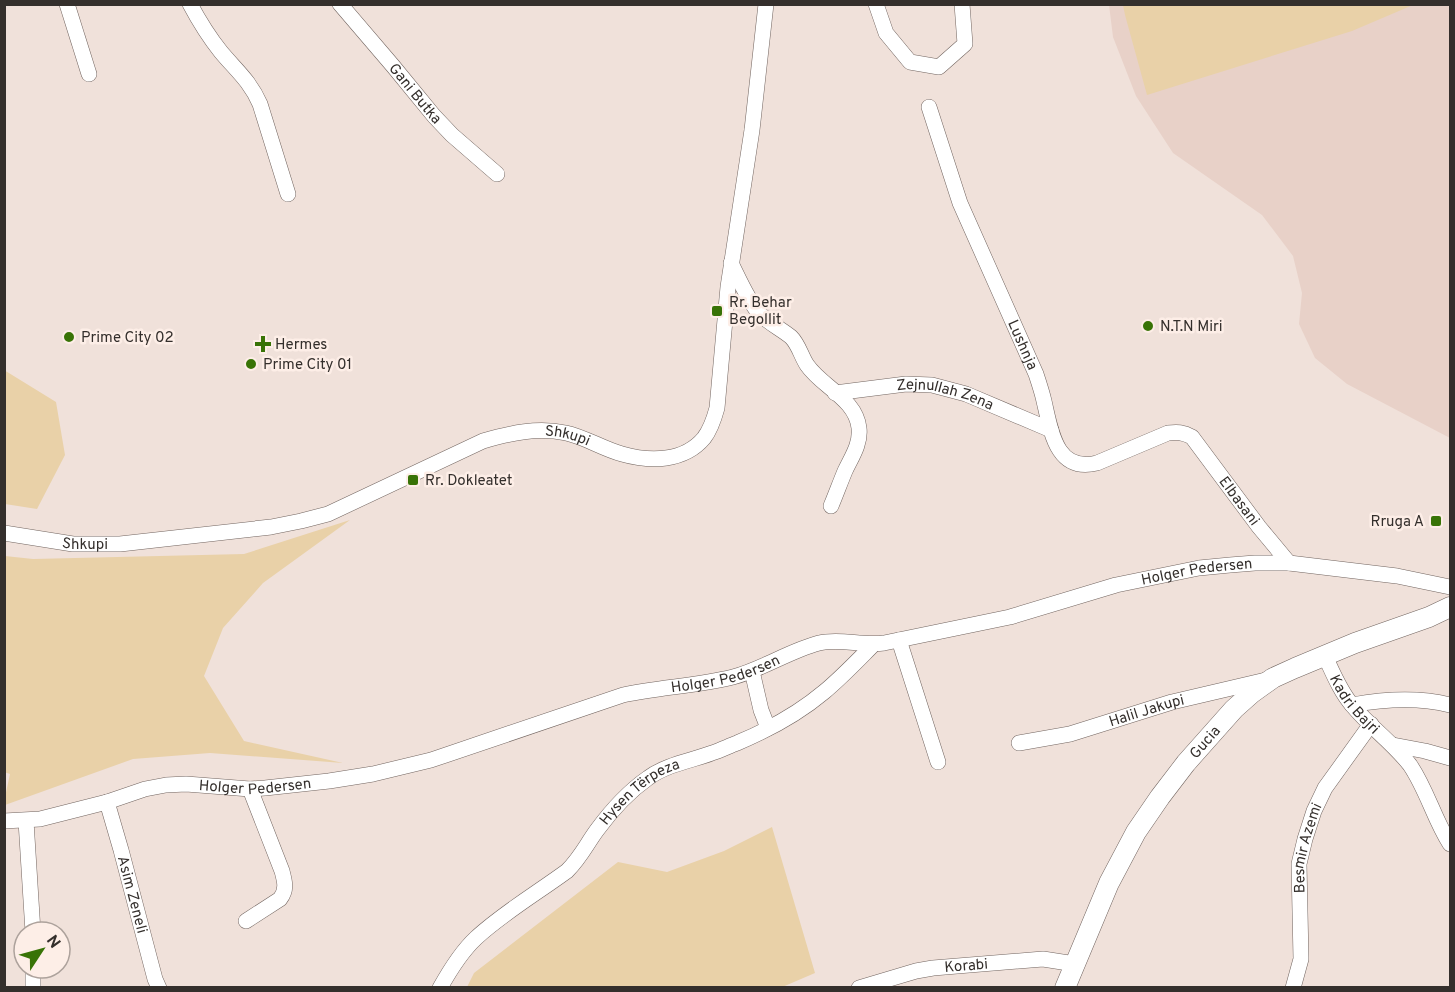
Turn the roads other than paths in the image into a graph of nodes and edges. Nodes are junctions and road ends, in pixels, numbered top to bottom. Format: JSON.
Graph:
{"nodes":[{"id":1,"x":67,"y":4,"type":"edge"},
{"id":2,"x":190,"y":4,"type":"edge"},
{"id":3,"x":340,"y":4,"type":"edge"},
{"id":4,"x":766,"y":4,"type":"edge"},
{"id":5,"x":876,"y":4,"type":"edge"},
{"id":6,"x":962,"y":5,"type":"edge"},
{"id":7,"x":89,"y":74,"type":"dead end"},
{"id":8,"x":929,"y":107,"type":"dead end"},
{"id":9,"x":497,"y":174,"type":"dead end"},
{"id":10,"x":288,"y":194,"type":"dead end"},
{"id":11,"x":731,"y":263,"type":"junction"},
{"id":12,"x":835,"y":393,"type":"junction"},
{"id":13,"x":1051,"y":430,"type":"junction"},
{"id":14,"x":1192,"y":437,"type":"joint"},
{"id":15,"x":831,"y":506,"type":"dead end"},
{"id":16,"x":4,"y":533,"type":"edge"},
{"id":17,"x":1290,"y":563,"type":"junction"},
{"id":18,"x":1450,"y":587,"type":"edge"},
{"id":19,"x":1450,"y":607,"type":"edge"},
{"id":20,"x":899,"y":640,"type":"junction"},
{"id":21,"x":874,"y":644,"type":"junction"},
{"id":22,"x":1325,"y":656,"type":"junction"},
{"id":23,"x":752,"y":671,"type":"junction"},
{"id":24,"x":1273,"y":678,"type":"junction"},
{"id":25,"x":1352,"y":705,"type":"junction"},
{"id":26,"x":1450,"y":705,"type":"edge"},
{"id":27,"x":1371,"y":724,"type":"junction"},
{"id":28,"x":768,"y":728,"type":"junction"},
{"id":29,"x":1019,"y":743,"type":"dead end"},
{"id":30,"x":1393,"y":745,"type":"junction"},
{"id":31,"x":1450,"y":758,"type":"edge"},
{"id":32,"x":938,"y":762,"type":"dead end"},
{"id":33,"x":250,"y":789,"type":"junction"},
{"id":34,"x":107,"y":802,"type":"junction"},
{"id":35,"x":4,"y":821,"type":"edge"},
{"id":36,"x":26,"y":821,"type":"junction"},
{"id":37,"x":1450,"y":844,"type":"edge"},
{"id":38,"x":32,"y":920,"type":"edge"},
{"id":39,"x":246,"y":921,"type":"dead end"},
{"id":40,"x":1075,"y":964,"type":"junction"},
{"id":41,"x":159,"y":987,"type":"edge"},
{"id":42,"x":440,"y":987,"type":"edge"},
{"id":43,"x":859,"y":987,"type":"edge"},
{"id":44,"x":1065,"y":987,"type":"edge"},
{"id":45,"x":1293,"y":987,"type":"edge"}],
"edges":[{"from":1,"to":7,"type":"street"},
{"from":2,"to":10,"type":"street"},
{"from":3,"to":9,"type":"street","name":"Gani Butka"},
{"from":4,"to":11,"type":"street","name":"Shkupi"},
{"from":5,"to":6,"type":"street"},
{"from":8,"to":13,"type":"street","name":"Lushnja"},
{"from":11,"to":12,"type":"street"},
{"from":11,"to":16,"type":"street","name":"Shkupi"},
{"from":12,"to":13,"type":"street","name":"Zejnullah Zena"},
{"from":12,"to":15,"type":"street"},
{"from":13,"to":14,"type":"street","name":"Lushnja"},
{"from":14,"to":17,"type":"street","name":"Elbasani"},
{"from":17,"to":18,"type":"street","name":"Holger Pedersen"},
{"from":17,"to":20,"type":"street","name":"Holger Pedersen"},
{"from":19,"to":22,"type":"street","name":"Gucia"},
{"from":20,"to":21,"type":"street","name":"Holger Pedersen"},
{"from":20,"to":32,"type":"street"},
{"from":21,"to":23,"type":"street","name":"Holger Pedersen"},
{"from":21,"to":28,"type":"street","name":"Hysen Tërpeza"},
{"from":22,"to":24,"type":"street","name":"Gucia"},
{"from":22,"to":25,"type":"street","name":"Kadri Bajri"},
{"from":23,"to":28,"type":"street"},
{"from":23,"to":33,"type":"street","name":"Holger Pedersen"},
{"from":24,"to":29,"type":"street","name":"Halil Jakupi"},
{"from":24,"to":40,"type":"street","name":"Gucia"},
{"from":25,"to":26,"type":"street"},
{"from":25,"to":27,"type":"street","name":"Kadri Bajri"},
{"from":27,"to":30,"type":"street","name":"Kadri Bajri"},
{"from":27,"to":45,"type":"street","name":"Besmir Azemi"},
{"from":28,"to":42,"type":"street","name":"Hysen Tërpeza"},
{"from":30,"to":31,"type":"street","name":"Kadri Bajri"},
{"from":30,"to":37,"type":"street","name":"Kadri Bajri"},
{"from":33,"to":34,"type":"street","name":"Holger Pedersen"},
{"from":33,"to":39,"type":"street"},
{"from":34,"to":36,"type":"street","name":"Holger Pedersen"},
{"from":34,"to":41,"type":"street","name":"Asim Zeneli"},
{"from":35,"to":36,"type":"street","name":"Holger Pedersen"},
{"from":36,"to":38,"type":"street"},
{"from":40,"to":43,"type":"street","name":"Korabi"},
{"from":40,"to":44,"type":"street","name":"Gucia"}]}
